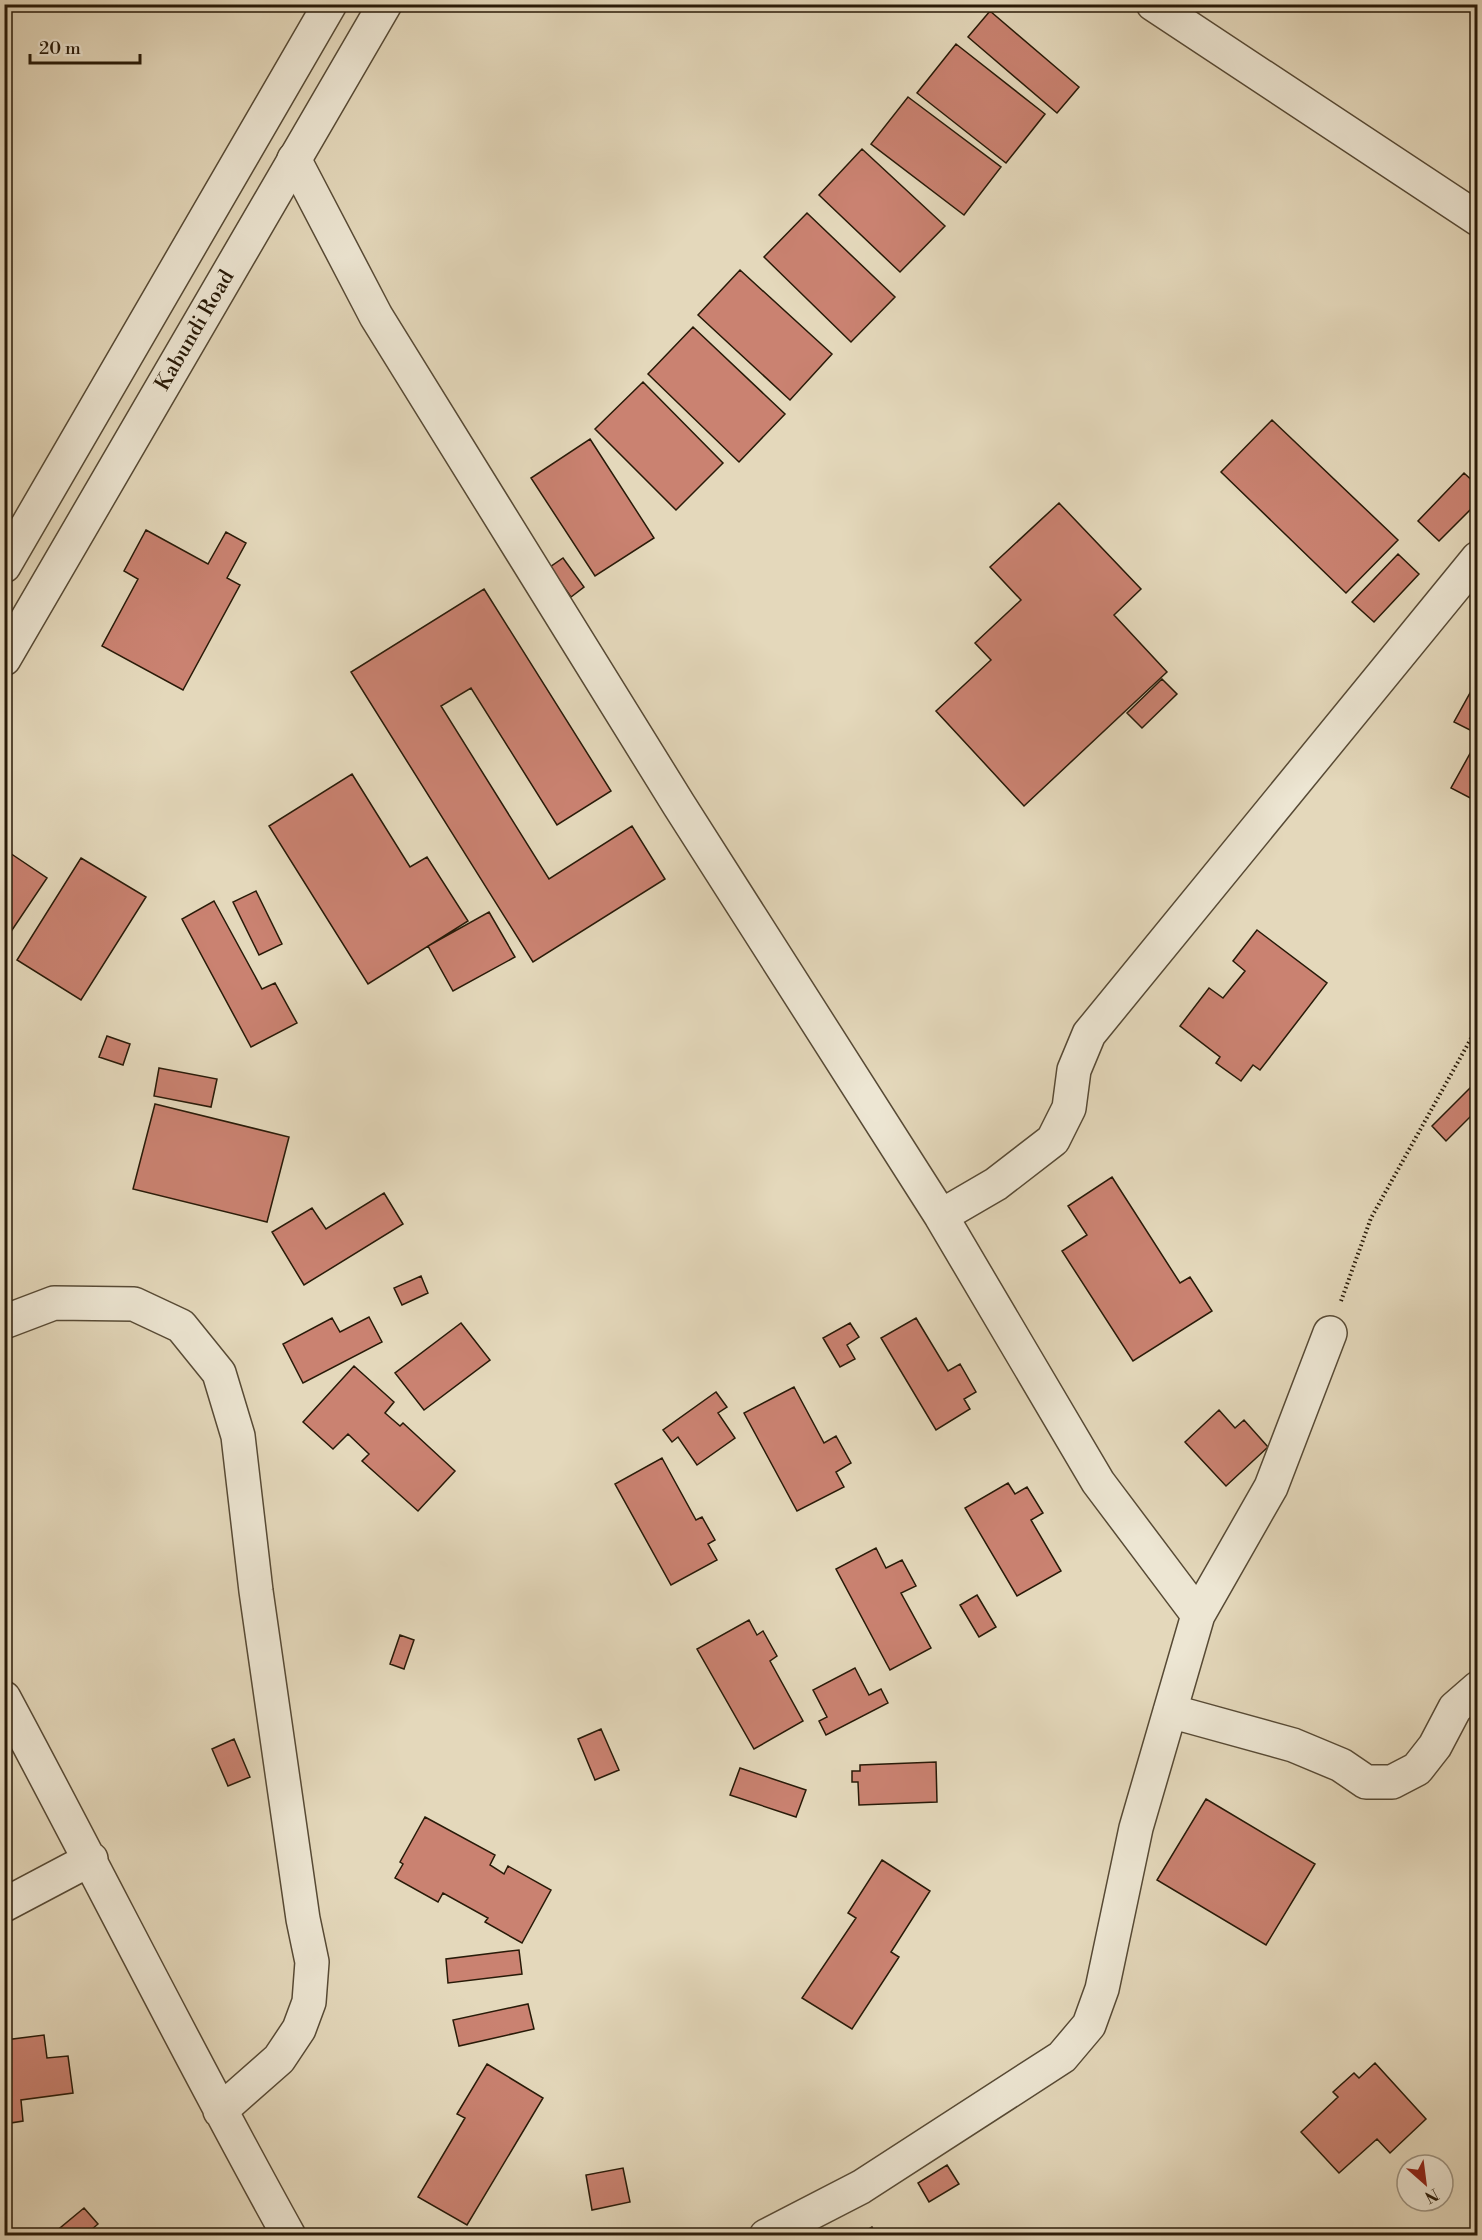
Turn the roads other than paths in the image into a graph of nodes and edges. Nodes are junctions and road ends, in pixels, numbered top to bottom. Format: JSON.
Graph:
{"nodes":[{"id":1,"x":330,"y":4,"type":"edge"},
{"id":2,"x":385,"y":4,"type":"edge"},
{"id":3,"x":1153,"y":4,"type":"edge"},
{"id":4,"x":294,"y":159,"type":"junction"},
{"id":5,"x":1478,"y":219,"type":"edge"},
{"id":6,"x":1478,"y":558,"type":"edge"},
{"id":7,"x":4,"y":566,"type":"edge"},
{"id":8,"x":4,"y":658,"type":"edge"},
{"id":9,"x":941,"y":1216,"type":"junction"},
{"id":10,"x":4,"y":1322,"type":"edge"},
{"id":11,"x":1330,"y":1333,"type":"road end"},
{"id":12,"x":1198,"y":1615,"type":"junction"},
{"id":13,"x":1478,"y":1688,"type":"edge"},
{"id":14,"x":4,"y":1698,"type":"edge"},
{"id":15,"x":1170,"y":1711,"type":"junction"},
{"id":16,"x":91,"y":1859,"type":"junction"},
{"id":17,"x":4,"y":1905,"type":"edge"},
{"id":18,"x":220,"y":2112,"type":"junction"},
{"id":19,"x":289,"y":2235,"type":"edge"},
{"id":20,"x":766,"y":2235,"type":"edge"}],
"edges":[{"from":1,"to":7,"type":"street"},
{"from":2,"to":4,"type":"street","name":"Kabundi Road"},
{"from":3,"to":5,"type":"street"},
{"from":4,"to":8,"type":"street","name":"Kabundi Road"},
{"from":4,"to":9,"type":"street"},
{"from":6,"to":9,"type":"street"},
{"from":9,"to":12,"type":"street"},
{"from":10,"to":18,"type":"street"},
{"from":11,"to":12,"type":"street"},
{"from":12,"to":15,"type":"street"},
{"from":13,"to":15,"type":"street"},
{"from":14,"to":16,"type":"street"},
{"from":15,"to":20,"type":"street"},
{"from":16,"to":17,"type":"street"},
{"from":16,"to":18,"type":"street"},
{"from":18,"to":19,"type":"street"}]}
